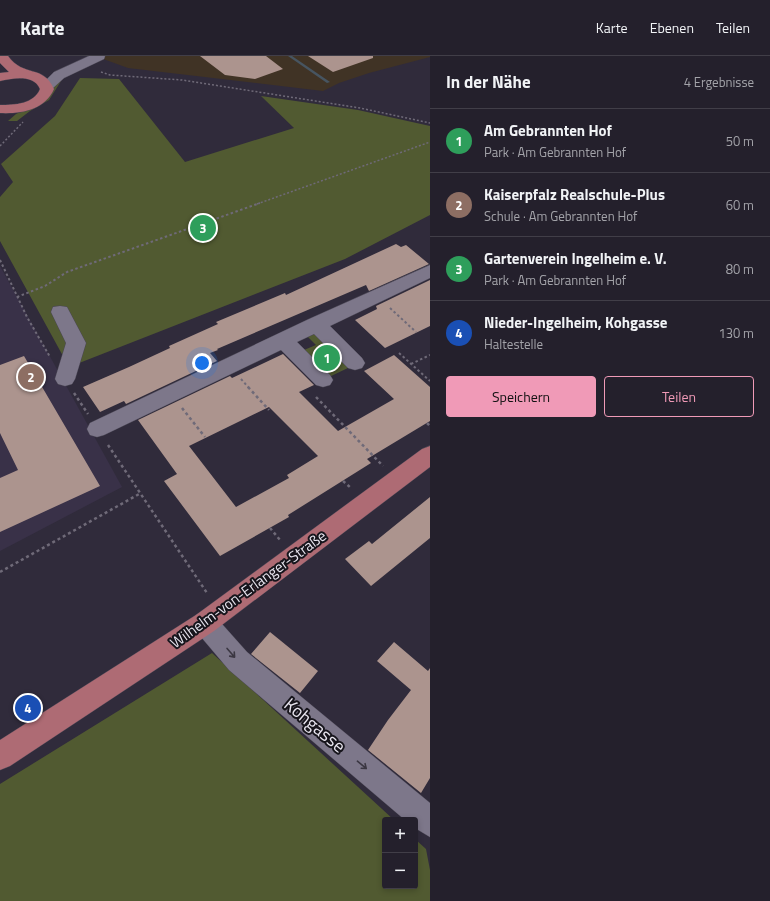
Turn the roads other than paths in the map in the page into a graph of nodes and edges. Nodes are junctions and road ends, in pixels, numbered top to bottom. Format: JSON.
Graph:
{"nodes":[{"id":1,"x":2,"y":56,"type":"edge"},
{"id":2,"x":99,"y":56,"type":"edge"},
{"id":3,"x":83,"y":62,"type":"junction"},
{"id":4,"x":27,"y":75,"type":"junction"},
{"id":5,"x":0,"y":77,"type":"edge"},
{"id":6,"x":46,"y":86,"type":"junction"},
{"id":7,"x":19,"y":108,"type":"junction"},
{"id":8,"x":0,"y":109,"type":"edge"},
{"id":9,"x":0,"y":122,"type":"edge"},
{"id":10,"x":430,"y":271,"type":"edge"},
{"id":11,"x":60,"y":312,"type":"dead end"},
{"id":12,"x":316,"y":324,"type":"junction"},
{"id":13,"x":283,"y":340,"type":"junction"},
{"id":14,"x":355,"y":363,"type":"dead end"},
{"id":15,"x":65,"y":379,"type":"dead end"},
{"id":16,"x":322,"y":386,"type":"road end"},
{"id":17,"x":98,"y":429,"type":"dead end"},
{"id":18,"x":430,"y":454,"type":"edge"},
{"id":19,"x":205,"y":624,"type":"junction"},
{"id":20,"x":0,"y":756,"type":"edge"},
{"id":21,"x":430,"y":822,"type":"edge"}],
"edges":[{"from":1,"to":4,"type":"main road"},
{"from":2,"to":3,"type":"street"},
{"from":3,"to":4,"type":"street"},
{"from":3,"to":6,"type":"street"},
{"from":4,"to":5,"type":"main road"},
{"from":4,"to":6,"type":"main road"},
{"from":6,"to":7,"type":"main road"},
{"from":7,"to":8,"type":"main road"},
{"from":7,"to":9,"type":"main road"},
{"from":10,"to":12,"type":"street"},
{"from":11,"to":15,"type":"street"},
{"from":12,"to":13,"type":"street"},
{"from":12,"to":14,"type":"street"},
{"from":13,"to":16,"type":"street"},
{"from":13,"to":17,"type":"street"},
{"from":18,"to":19,"type":"main road","name":"Wilhelm-von-Erlanger-Straße"},
{"from":19,"to":20,"type":"main road","name":"Wilhelm-von-Erlanger-Straße"},
{"from":19,"to":21,"type":"street","name":"Kohgasse","one_way":true}]}
